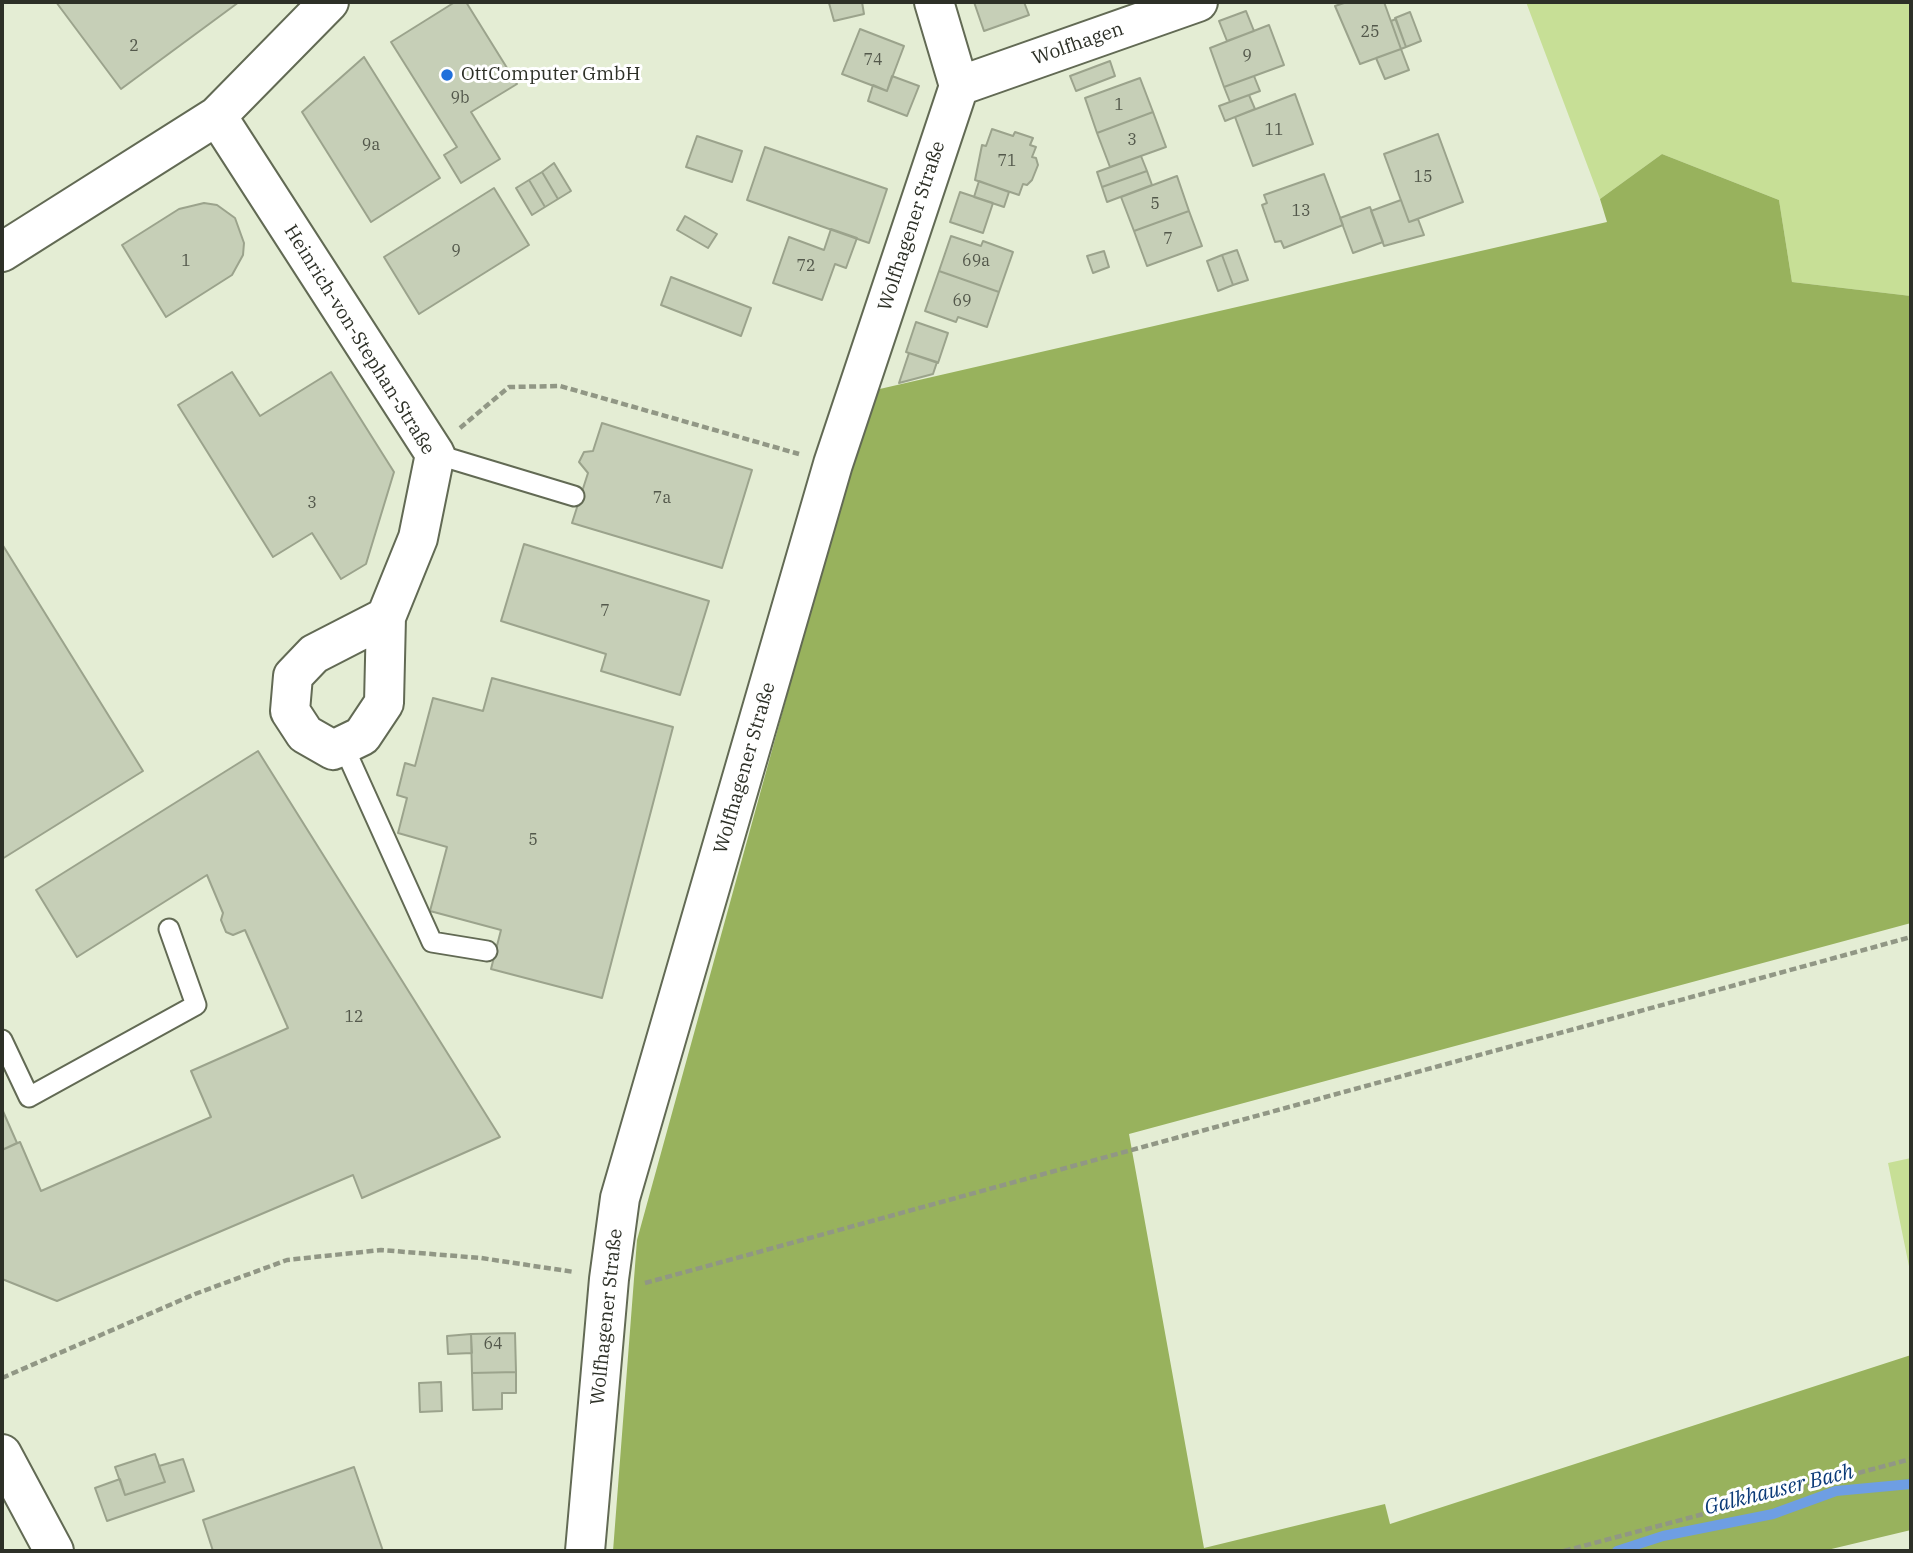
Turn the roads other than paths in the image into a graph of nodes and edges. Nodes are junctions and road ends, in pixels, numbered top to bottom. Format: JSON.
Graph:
{"nodes":[{"id":1,"x":329,"y":2,"type":"edge"},
{"id":2,"x":934,"y":2,"type":"edge"},
{"id":3,"x":1198,"y":2,"type":"edge"},
{"id":4,"x":959,"y":86,"type":"junction"},
{"id":5,"x":217,"y":116,"type":"junction"},
{"id":6,"x":2,"y":252,"type":"edge"},
{"id":7,"x":435,"y":454,"type":"junction"},
{"id":8,"x":574,"y":496,"type":"dead end"},
{"id":9,"x":386,"y":617,"type":"junction"},
{"id":10,"x":343,"y":745,"type":"junction"},
{"id":11,"x":169,"y":929,"type":"dead end"},
{"id":12,"x":487,"y":951,"type":"dead end"},
{"id":13,"x":2,"y":1040,"type":"edge"},
{"id":14,"x":2,"y":1454,"type":"edge"},
{"id":15,"x":45,"y":1548,"type":"edge"},
{"id":16,"x":585,"y":1551,"type":"edge"}],
"edges":[{"from":1,"to":5,"type":"street"},
{"from":2,"to":4,"type":"street"},
{"from":3,"to":4,"type":"street","name":"Wolfhagen"},
{"from":4,"to":16,"type":"street","name":"Wolfhagener Straße"},
{"from":5,"to":6,"type":"street"},
{"from":5,"to":7,"type":"street","name":"Heinrich-von-Stephan-Straße"},
{"from":7,"to":8,"type":"lane"},
{"from":7,"to":9,"type":"street","name":"Heinrich-von-Stephan-Straße"},
{"from":9,"to":10,"type":"street","name":"Heinrich-von-Stephan-Straße"},
{"from":9,"to":10,"type":"street"},
{"from":10,"to":12,"type":"lane"},
{"from":11,"to":13,"type":"lane"},
{"from":14,"to":15,"type":"street"}]}
